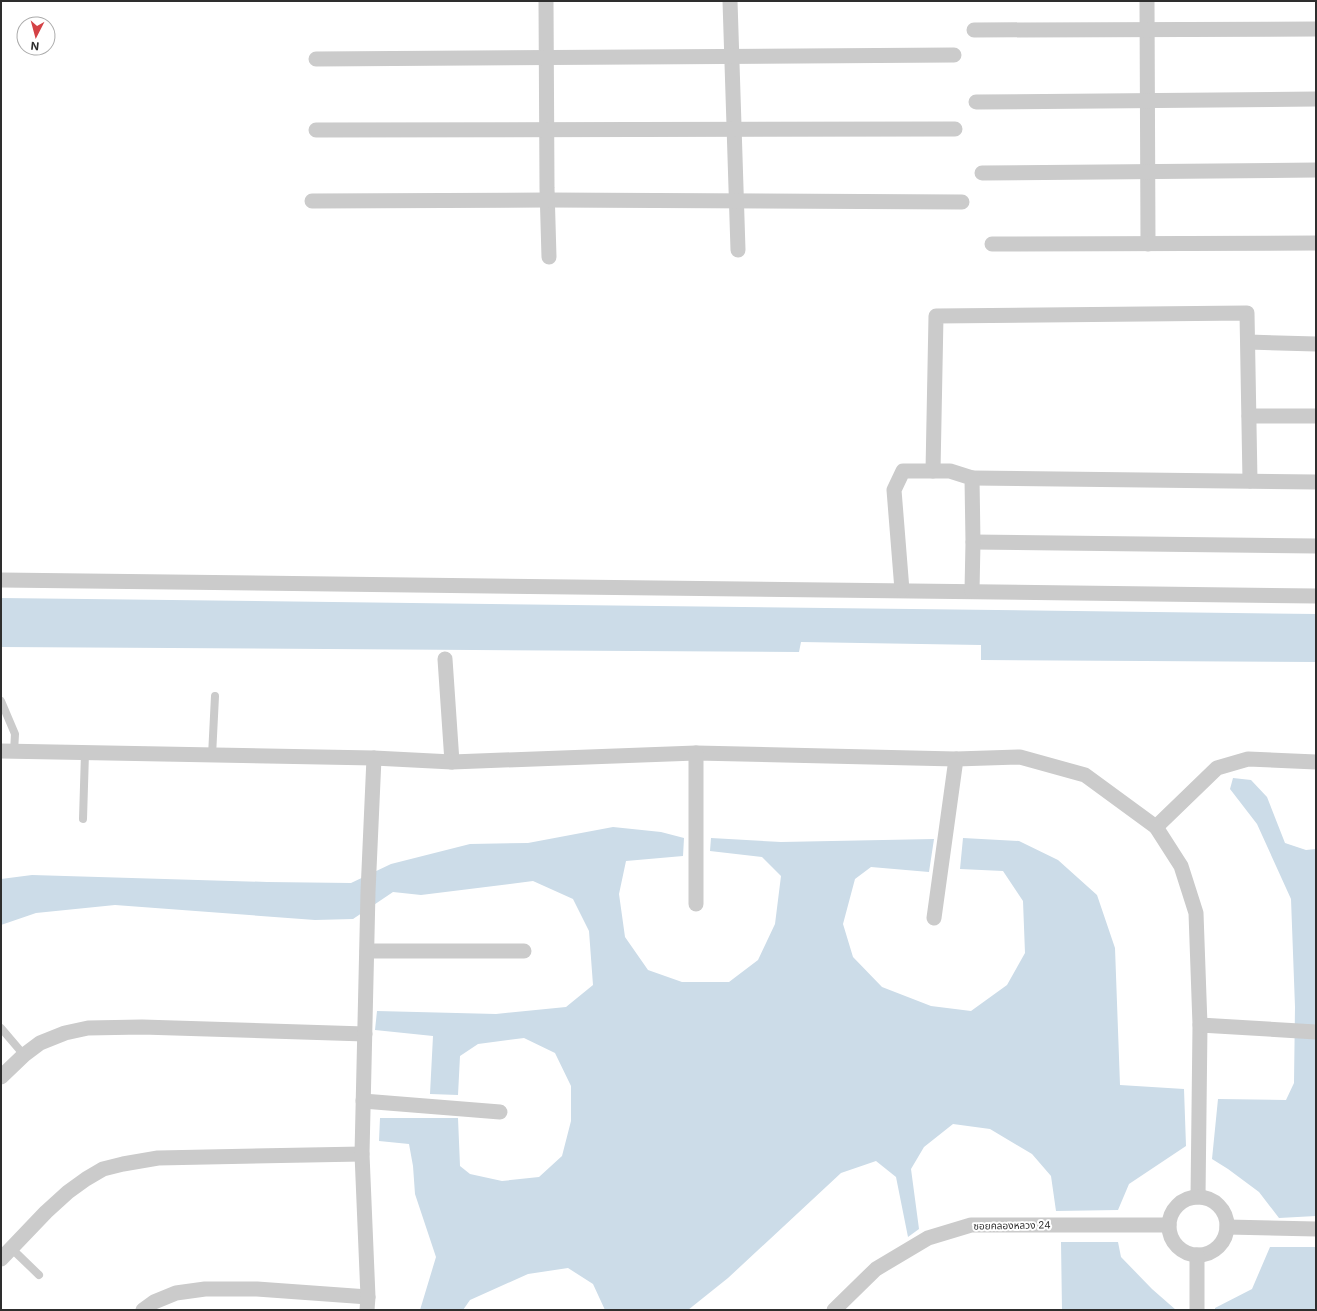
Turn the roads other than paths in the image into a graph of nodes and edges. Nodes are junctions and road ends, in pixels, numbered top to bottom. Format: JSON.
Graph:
{"nodes":[{"id":1,"x":546,"y":1,"type":"edge"},
{"id":2,"x":730,"y":1,"type":"edge"},
{"id":3,"x":1147,"y":1,"type":"edge"},
{"id":4,"x":1147,"y":29,"type":"junction"},
{"id":5,"x":1316,"y":29,"type":"edge"},
{"id":6,"x":974,"y":30,"type":"dead end"},
{"id":7,"x":954,"y":55,"type":"dead end"},
{"id":8,"x":732,"y":56,"type":"junction"},
{"id":9,"x":546,"y":59,"type":"junction"},
{"id":10,"x":316,"y":60,"type":"dead end"},
{"id":11,"x":1316,"y":99,"type":"edge"},
{"id":12,"x":1147,"y":101,"type":"junction"},
{"id":13,"x":976,"y":102,"type":"dead end"},
{"id":14,"x":734,"y":128,"type":"junction"},
{"id":15,"x":547,"y":129,"type":"junction"},
{"id":16,"x":955,"y":129,"type":"dead end"},
{"id":17,"x":316,"y":130,"type":"dead end"},
{"id":18,"x":1316,"y":170,"type":"edge"},
{"id":19,"x":1148,"y":172,"type":"junction"},
{"id":20,"x":982,"y":173,"type":"dead end"},
{"id":21,"x":547,"y":200,"type":"junction"},
{"id":22,"x":312,"y":201,"type":"dead end"},
{"id":23,"x":737,"y":201,"type":"junction"},
{"id":24,"x":962,"y":202,"type":"dead end"},
{"id":25,"x":1316,"y":243,"type":"edge"},
{"id":26,"x":992,"y":244,"type":"dead end"},
{"id":27,"x":1148,"y":244,"type":"junction"},
{"id":28,"x":738,"y":250,"type":"dead end"},
{"id":29,"x":549,"y":257,"type":"dead end"},
{"id":30,"x":1248,"y":342,"type":"junction"},
{"id":31,"x":1316,"y":344,"type":"edge"},
{"id":32,"x":1249,"y":416,"type":"junction"},
{"id":33,"x":1316,"y":416,"type":"edge"},
{"id":34,"x":933,"y":471,"type":"junction"},
{"id":35,"x":972,"y":478,"type":"junction"},
{"id":36,"x":1250,"y":481,"type":"junction"},
{"id":37,"x":1316,"y":482,"type":"edge"},
{"id":38,"x":973,"y":542,"type":"junction"},
{"id":39,"x":1316,"y":546,"type":"edge"},
{"id":40,"x":1,"y":580,"type":"edge"},
{"id":41,"x":902,"y":590,"type":"junction"},
{"id":42,"x":972,"y":591,"type":"junction"},
{"id":43,"x":1316,"y":596,"type":"edge"},
{"id":44,"x":445,"y":659,"type":"dead end"},
{"id":45,"x":215,"y":696,"type":"dead end"},
{"id":46,"x":1,"y":701,"type":"edge"},
{"id":47,"x":8,"y":752,"type":"edge"},
{"id":48,"x":696,"y":753,"type":"junction"},
{"id":49,"x":85,"y":754,"type":"junction"},
{"id":50,"x":212,"y":756,"type":"junction"},
{"id":51,"x":374,"y":758,"type":"junction"},
{"id":52,"x":956,"y":759,"type":"junction"},
{"id":53,"x":452,"y":762,"type":"junction"},
{"id":54,"x":1316,"y":762,"type":"edge"},
{"id":55,"x":83,"y":820,"type":"dead end"},
{"id":56,"x":1156,"y":828,"type":"junction"},
{"id":57,"x":696,"y":904,"type":"dead end"},
{"id":58,"x":934,"y":918,"type":"dead end"},
{"id":59,"x":367,"y":951,"type":"junction"},
{"id":60,"x":524,"y":951,"type":"dead end"},
{"id":61,"x":1200,"y":1025,"type":"junction"},
{"id":62,"x":1,"y":1028,"type":"edge"},
{"id":63,"x":1316,"y":1032,"type":"edge"},
{"id":64,"x":365,"y":1034,"type":"junction"},
{"id":65,"x":24,"y":1055,"type":"junction"},
{"id":66,"x":1,"y":1077,"type":"edge"},
{"id":67,"x":363,"y":1101,"type":"junction"},
{"id":68,"x":500,"y":1112,"type":"dead end"},
{"id":69,"x":362,"y":1154,"type":"junction"},
{"id":70,"x":1198,"y":1197,"type":"junction"},
{"id":71,"x":1168,"y":1226,"type":"junction"},
{"id":72,"x":1228,"y":1227,"type":"junction"},
{"id":73,"x":1316,"y":1229,"type":"edge"},
{"id":74,"x":6,"y":1254,"type":"edge"},
{"id":75,"x":1197,"y":1255,"type":"junction"},
{"id":76,"x":39,"y":1275,"type":"dead end"},
{"id":77,"x":367,"y":1304,"type":"edge"},
{"id":78,"x":143,"y":1310,"type":"edge"},
{"id":79,"x":834,"y":1310,"type":"edge"},
{"id":80,"x":1197,"y":1310,"type":"edge"}],
"edges":[{"from":1,"to":9,"type":"street"},
{"from":2,"to":8,"type":"street"},
{"from":3,"to":4,"type":"street"},
{"from":4,"to":5,"type":"street"},
{"from":4,"to":6,"type":"street"},
{"from":4,"to":12,"type":"street"},
{"from":7,"to":8,"type":"street"},
{"from":8,"to":9,"type":"street"},
{"from":8,"to":14,"type":"street"},
{"from":9,"to":10,"type":"street"},
{"from":9,"to":15,"type":"street"},
{"from":11,"to":12,"type":"street"},
{"from":12,"to":13,"type":"street"},
{"from":12,"to":19,"type":"street"},
{"from":14,"to":15,"type":"street"},
{"from":14,"to":16,"type":"street"},
{"from":14,"to":23,"type":"street"},
{"from":15,"to":17,"type":"street"},
{"from":15,"to":21,"type":"street"},
{"from":18,"to":19,"type":"street"},
{"from":19,"to":20,"type":"street"},
{"from":19,"to":27,"type":"street"},
{"from":21,"to":22,"type":"street"},
{"from":21,"to":23,"type":"street"},
{"from":21,"to":29,"type":"street"},
{"from":23,"to":24,"type":"street"},
{"from":23,"to":28,"type":"street"},
{"from":25,"to":27,"type":"street"},
{"from":26,"to":27,"type":"street"},
{"from":30,"to":31,"type":"street"},
{"from":30,"to":32,"type":"street"},
{"from":30,"to":34,"type":"street"},
{"from":32,"to":33,"type":"street"},
{"from":32,"to":36,"type":"street"},
{"from":34,"to":35,"type":"street"},
{"from":34,"to":41,"type":"street"},
{"from":35,"to":36,"type":"street"},
{"from":35,"to":38,"type":"street"},
{"from":36,"to":37,"type":"street"},
{"from":38,"to":39,"type":"street"},
{"from":38,"to":42,"type":"street"},
{"from":40,"to":41,"type":"street"},
{"from":41,"to":42,"type":"street"},
{"from":42,"to":43,"type":"street"},
{"from":44,"to":53,"type":"street"},
{"from":45,"to":50,"type":"lane"},
{"from":46,"to":47,"type":"lane"},
{"from":47,"to":49,"type":"street"},
{"from":48,"to":52,"type":"street"},
{"from":48,"to":53,"type":"street"},
{"from":48,"to":57,"type":"street"},
{"from":49,"to":50,"type":"street"},
{"from":49,"to":55,"type":"lane"},
{"from":50,"to":51,"type":"street"},
{"from":51,"to":53,"type":"street"},
{"from":51,"to":59,"type":"street"},
{"from":52,"to":56,"type":"street"},
{"from":52,"to":58,"type":"street"},
{"from":54,"to":56,"type":"street"},
{"from":56,"to":61,"type":"street"},
{"from":59,"to":60,"type":"street"},
{"from":59,"to":64,"type":"street"},
{"from":61,"to":63,"type":"street"},
{"from":61,"to":70,"type":"street"},
{"from":62,"to":65,"type":"lane"},
{"from":64,"to":65,"type":"street"},
{"from":64,"to":67,"type":"street"},
{"from":65,"to":66,"type":"street"},
{"from":67,"to":68,"type":"street"},
{"from":67,"to":69,"type":"street"},
{"from":69,"to":74,"type":"street"},
{"from":69,"to":77,"type":"street"},
{"from":70,"to":71,"type":"street"},
{"from":70,"to":72,"type":"street"},
{"from":71,"to":75,"type":"street"},
{"from":71,"to":79,"type":"street","name":"ซอยคลองหลวง 24"},
{"from":72,"to":73,"type":"street"},
{"from":72,"to":75,"type":"street"},
{"from":74,"to":76,"type":"lane"},
{"from":75,"to":80,"type":"street"},
{"from":77,"to":78,"type":"street"}]}
